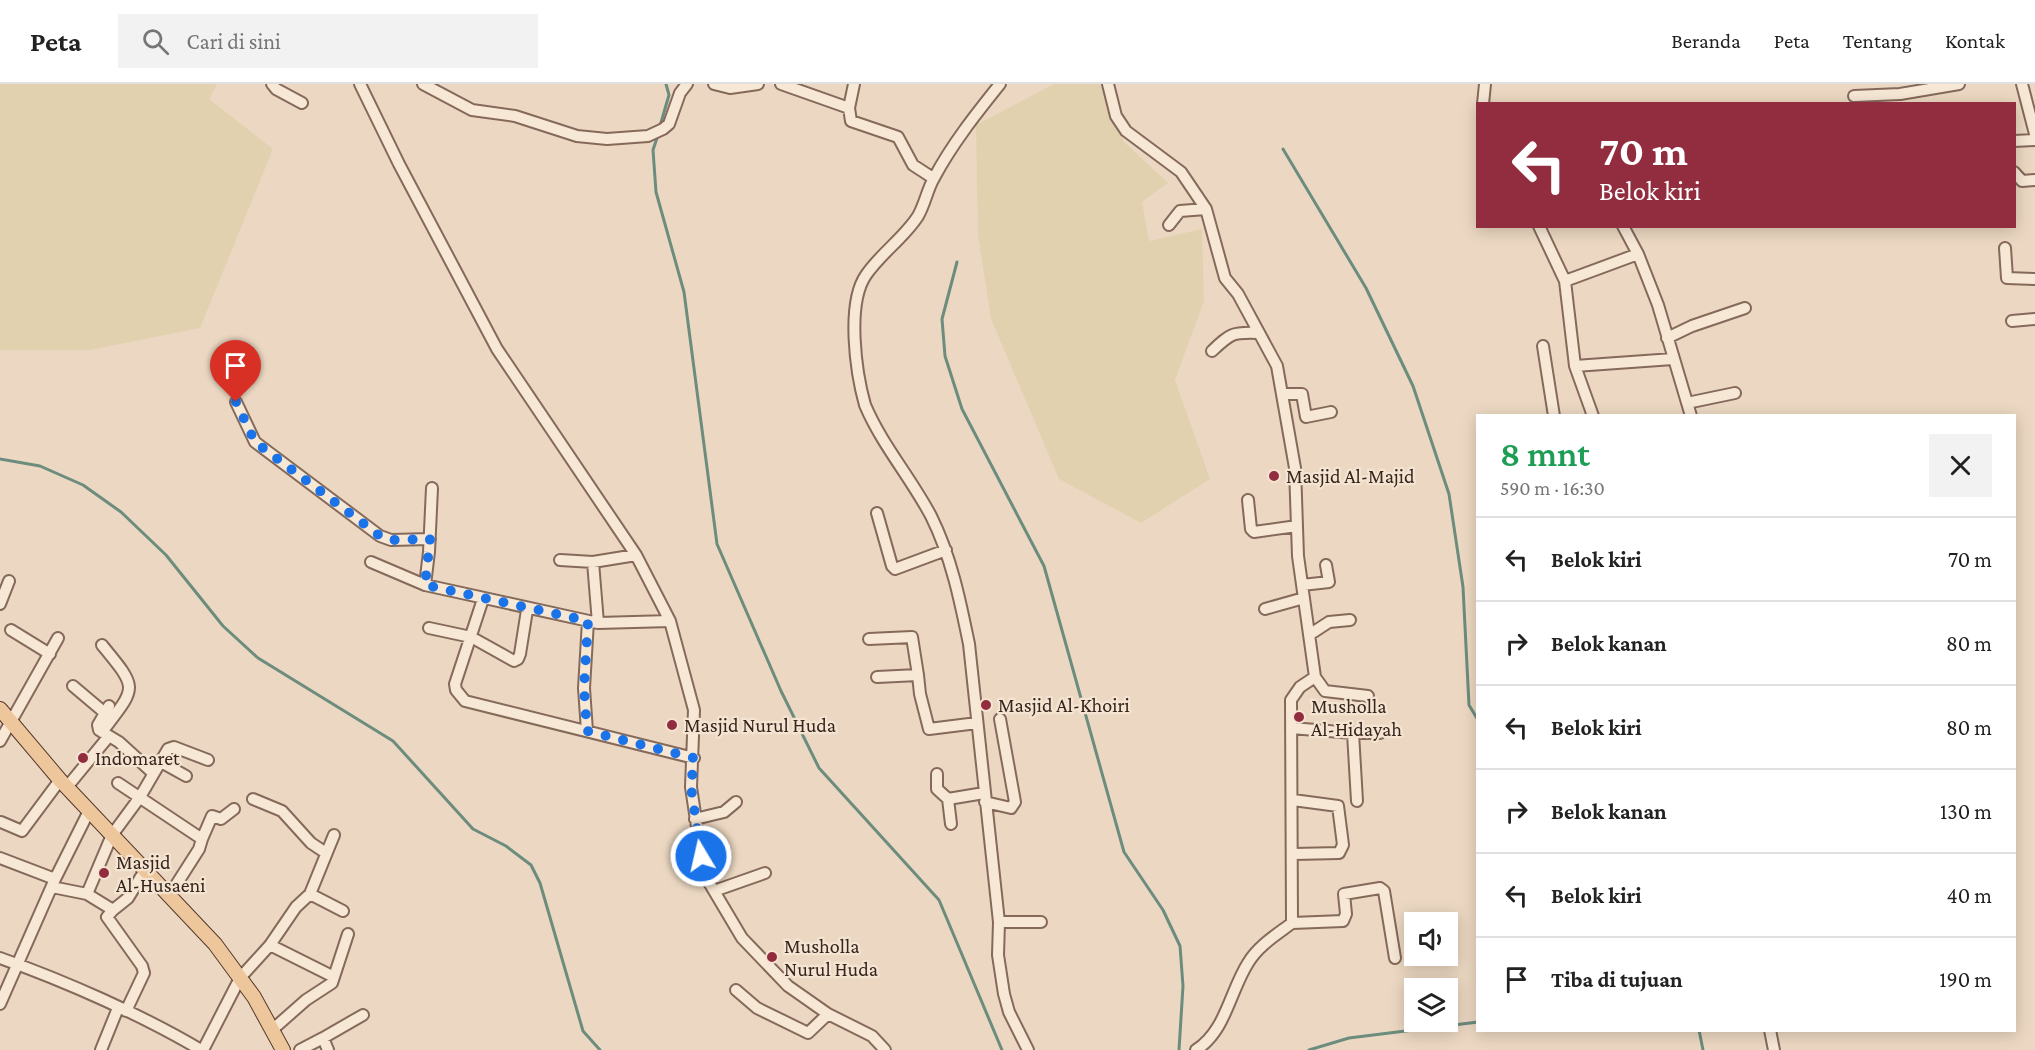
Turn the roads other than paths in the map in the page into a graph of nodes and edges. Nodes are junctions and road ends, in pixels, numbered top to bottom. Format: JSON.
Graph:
{"nodes":[{"id":1,"x":272,"y":84,"type":"edge"},
{"id":2,"x":360,"y":84,"type":"edge"},
{"id":3,"x":423,"y":84,"type":"edge"},
{"id":4,"x":687,"y":84,"type":"edge"},
{"id":5,"x":714,"y":84,"type":"edge"},
{"id":6,"x":758,"y":84,"type":"edge"},
{"id":7,"x":781,"y":84,"type":"edge"},
{"id":8,"x":854,"y":84,"type":"edge"},
{"id":9,"x":1000,"y":84,"type":"edge"},
{"id":10,"x":1108,"y":84,"type":"edge"},
{"id":11,"x":1485,"y":84,"type":"edge"},
{"id":12,"x":1959,"y":84,"type":"edge"},
{"id":13,"x":2022,"y":84,"type":"edge"},
{"id":14,"x":1854,"y":96,"type":"dead end"},
{"id":15,"x":1483,"y":102,"type":"edge"},
{"id":16,"x":302,"y":104,"type":"dead end"},
{"id":17,"x":849,"y":108,"type":"junction"},
{"id":18,"x":2035,"y":134,"type":"edge"},
{"id":19,"x":2035,"y":140,"type":"edge"},
{"id":20,"x":2016,"y":141,"type":"edge"},
{"id":21,"x":2016,"y":174,"type":"edge"},
{"id":22,"x":933,"y":178,"type":"junction"},
{"id":23,"x":2035,"y":180,"type":"edge"},
{"id":24,"x":1206,"y":209,"type":"junction"},
{"id":25,"x":1169,"y":225,"type":"dead end"},
{"id":26,"x":1540,"y":228,"type":"edge"},
{"id":27,"x":1624,"y":228,"type":"edge"},
{"id":28,"x":2005,"y":248,"type":"dead end"},
{"id":29,"x":1638,"y":254,"type":"junction"},
{"id":30,"x":2035,"y":279,"type":"edge"},
{"id":31,"x":1565,"y":281,"type":"junction"},
{"id":32,"x":1745,"y":308,"type":"dead end"},
{"id":33,"x":2035,"y":319,"type":"edge"},
{"id":34,"x":2012,"y":321,"type":"dead end"},
{"id":35,"x":1257,"y":333,"type":"junction"},
{"id":36,"x":1667,"y":338,"type":"junction"},
{"id":37,"x":1543,"y":346,"type":"dead end"},
{"id":38,"x":1212,"y":351,"type":"dead end"},
{"id":39,"x":1673,"y":358,"type":"junction"},
{"id":40,"x":1575,"y":366,"type":"junction"},
{"id":41,"x":1735,"y":393,"type":"dead end"},
{"id":42,"x":1283,"y":394,"type":"junction"},
{"id":43,"x":236,"y":402,"type":"dead end"},
{"id":44,"x":1687,"y":403,"type":"junction"},
{"id":45,"x":1330,"y":412,"type":"dead end"},
{"id":46,"x":1554,"y":414,"type":"edge"},
{"id":47,"x":1592,"y":414,"type":"edge"},
{"id":48,"x":1690,"y":414,"type":"edge"},
{"id":49,"x":432,"y":488,"type":"dead end"},
{"id":50,"x":1248,"y":500,"type":"dead end"},
{"id":51,"x":876,"y":513,"type":"dead end"},
{"id":52,"x":1297,"y":526,"type":"junction"},
{"id":53,"x":430,"y":539,"type":"junction"},
{"id":54,"x":946,"y":550,"type":"junction"},
{"id":55,"x":636,"y":555,"type":"junction"},
{"id":56,"x":560,"y":560,"type":"dead end"},
{"id":57,"x":371,"y":562,"type":"dead end"},
{"id":58,"x":593,"y":562,"type":"junction"},
{"id":59,"x":1326,"y":565,"type":"dead end"},
{"id":60,"x":9,"y":580,"type":"dead end"},
{"id":61,"x":425,"y":585,"type":"junction"},
{"id":62,"x":1302,"y":585,"type":"junction"},
{"id":63,"x":1304,"y":598,"type":"junction"},
{"id":64,"x":483,"y":599,"type":"junction"},
{"id":65,"x":0,"y":604,"type":"edge"},
{"id":66,"x":1265,"y":609,"type":"dead end"},
{"id":67,"x":527,"y":610,"type":"junction"},
{"id":68,"x":1350,"y":620,"type":"dead end"},
{"id":69,"x":670,"y":621,"type":"junction"},
{"id":70,"x":593,"y":622,"type":"junction"},
{"id":71,"x":429,"y":628,"type":"dead end"},
{"id":72,"x":11,"y":630,"type":"dead end"},
{"id":73,"x":1309,"y":635,"type":"junction"},
{"id":74,"x":471,"y":637,"type":"junction"},
{"id":75,"x":58,"y":638,"type":"dead end"},
{"id":76,"x":869,"y":639,"type":"dead end"},
{"id":77,"x":102,"y":645,"type":"dead end"},
{"id":78,"x":50,"y":654,"type":"junction"},
{"id":79,"x":918,"y":675,"type":"junction"},
{"id":80,"x":877,"y":677,"type":"dead end"},
{"id":81,"x":1315,"y":677,"type":"junction"},
{"id":82,"x":73,"y":686,"type":"dead end"},
{"id":83,"x":1368,"y":696,"type":"dead end"},
{"id":84,"x":0,"y":709,"type":"edge"},
{"id":85,"x":1000,"y":719,"type":"dead end"},
{"id":86,"x":13,"y":723,"type":"junction"},
{"id":87,"x":977,"y":723,"type":"junction"},
{"id":88,"x":1291,"y":728,"type":"junction"},
{"id":89,"x":587,"y":731,"type":"junction"},
{"id":90,"x":1353,"y":733,"type":"junction"},
{"id":91,"x":1380,"y":733,"type":"dead end"},
{"id":92,"x":105,"y":734,"type":"junction"},
{"id":93,"x":0,"y":741,"type":"edge"},
{"id":94,"x":694,"y":758,"type":"junction"},
{"id":95,"x":208,"y":760,"type":"dead end"},
{"id":96,"x":159,"y":762,"type":"junction"},
{"id":97,"x":153,"y":773,"type":"junction"},
{"id":98,"x":937,"y":774,"type":"dead end"},
{"id":99,"x":186,"y":776,"type":"dead end"},
{"id":100,"x":64,"y":783,"type":"junction"},
{"id":101,"x":118,"y":783,"type":"dead end"},
{"id":102,"x":140,"y":797,"type":"junction"},
{"id":103,"x":985,"y":798,"type":"junction"},
{"id":104,"x":253,"y":799,"type":"dead end"},
{"id":105,"x":948,"y":799,"type":"junction"},
{"id":106,"x":1293,"y":801,"type":"junction"},
{"id":107,"x":1357,"y":801,"type":"dead end"},
{"id":108,"x":736,"y":802,"type":"dead end"},
{"id":109,"x":234,"y":809,"type":"dead end"},
{"id":110,"x":89,"y":810,"type":"junction"},
{"id":111,"x":695,"y":819,"type":"junction"},
{"id":112,"x":1,"y":822,"type":"edge"},
{"id":113,"x":951,"y":824,"type":"dead end"},
{"id":114,"x":112,"y":835,"type":"junction"},
{"id":115,"x":334,"y":835,"type":"dead end"},
{"id":116,"x":202,"y":839,"type":"junction"},
{"id":117,"x":327,"y":853,"type":"junction"},
{"id":118,"x":1294,"y":854,"type":"junction"},
{"id":119,"x":0,"y":858,"type":"edge"},
{"id":120,"x":145,"y":870,"type":"junction"},
{"id":121,"x":765,"y":873,"type":"dead end"},
{"id":122,"x":54,"y":883,"type":"junction"},
{"id":123,"x":714,"y":891,"type":"junction"},
{"id":124,"x":87,"y":894,"type":"junction"},
{"id":125,"x":310,"y":894,"type":"junction"},
{"id":126,"x":169,"y":896,"type":"junction"},
{"id":127,"x":113,"y":910,"type":"junction"},
{"id":128,"x":343,"y":911,"type":"dead end"},
{"id":129,"x":999,"y":922,"type":"junction"},
{"id":130,"x":1041,"y":922,"type":"dead end"},
{"id":131,"x":1292,"y":923,"type":"junction"},
{"id":132,"x":348,"y":934,"type":"dead end"},
{"id":133,"x":270,"y":945,"type":"junction"},
{"id":134,"x":0,"y":958,"type":"edge"},
{"id":135,"x":1395,"y":958,"type":"dead end"},
{"id":136,"x":19,"y":964,"type":"junction"},
{"id":137,"x":334,"y":976,"type":"junction"},
{"id":138,"x":240,"y":978,"type":"junction"},
{"id":139,"x":735,"y":990,"type":"dead end"},
{"id":140,"x":0,"y":1004,"type":"edge"},
{"id":141,"x":122,"y":1010,"type":"junction"},
{"id":142,"x":828,"y":1014,"type":"junction"},
{"id":143,"x":363,"y":1015,"type":"dead end"},
{"id":144,"x":272,"y":1030,"type":"junction"},
{"id":145,"x":1770,"y":1032,"type":"edge"},
{"id":146,"x":323,"y":1038,"type":"junction"},
{"id":147,"x":101,"y":1050,"type":"edge"},
{"id":148,"x":202,"y":1050,"type":"edge"},
{"id":149,"x":284,"y":1050,"type":"edge"},
{"id":150,"x":300,"y":1050,"type":"edge"},
{"id":151,"x":328,"y":1050,"type":"edge"},
{"id":152,"x":885,"y":1050,"type":"edge"},
{"id":153,"x":1028,"y":1050,"type":"edge"},
{"id":154,"x":1196,"y":1050,"type":"edge"},
{"id":155,"x":1773,"y":1050,"type":"edge"}],
"edges":[{"from":1,"to":16,"type":"street"},
{"from":2,"to":55,"type":"street"},
{"from":3,"to":4,"type":"street"},
{"from":5,"to":6,"type":"street"},
{"from":7,"to":17,"type":"street"},
{"from":8,"to":17,"type":"street"},
{"from":9,"to":22,"type":"street"},
{"from":10,"to":24,"type":"street"},
{"from":11,"to":15,"type":"street"},
{"from":12,"to":14,"type":"street"},
{"from":13,"to":18,"type":"street"},
{"from":17,"to":22,"type":"street"},
{"from":19,"to":20,"type":"street"},
{"from":21,"to":23,"type":"street"},
{"from":22,"to":54,"type":"street"},
{"from":24,"to":25,"type":"street"},
{"from":24,"to":35,"type":"street"},
{"from":26,"to":31,"type":"street"},
{"from":27,"to":29,"type":"street"},
{"from":28,"to":30,"type":"street"},
{"from":29,"to":31,"type":"street"},
{"from":29,"to":36,"type":"street"},
{"from":31,"to":40,"type":"street"},
{"from":32,"to":36,"type":"street"},
{"from":33,"to":34,"type":"street"},
{"from":35,"to":38,"type":"street"},
{"from":35,"to":42,"type":"street"},
{"from":36,"to":39,"type":"street"},
{"from":37,"to":46,"type":"street"},
{"from":39,"to":40,"type":"street"},
{"from":39,"to":44,"type":"street"},
{"from":40,"to":47,"type":"street"},
{"from":41,"to":44,"type":"street"},
{"from":42,"to":45,"type":"street"},
{"from":42,"to":52,"type":"street"},
{"from":43,"to":53,"type":"street"},
{"from":44,"to":48,"type":"street"},
{"from":49,"to":53,"type":"street"},
{"from":50,"to":52,"type":"street"},
{"from":51,"to":54,"type":"street"},
{"from":52,"to":62,"type":"street"},
{"from":53,"to":61,"type":"street"},
{"from":54,"to":87,"type":"street"},
{"from":55,"to":58,"type":"street"},
{"from":55,"to":69,"type":"street"},
{"from":56,"to":58,"type":"street"},
{"from":57,"to":61,"type":"street"},
{"from":58,"to":70,"type":"street"},
{"from":59,"to":62,"type":"street"},
{"from":60,"to":65,"type":"street"},
{"from":61,"to":64,"type":"street"},
{"from":62,"to":63,"type":"street"},
{"from":63,"to":66,"type":"street"},
{"from":63,"to":73,"type":"street"},
{"from":64,"to":67,"type":"street"},
{"from":64,"to":74,"type":"street"},
{"from":67,"to":70,"type":"street"},
{"from":67,"to":74,"type":"street"},
{"from":68,"to":73,"type":"street"},
{"from":69,"to":70,"type":"street"},
{"from":69,"to":94,"type":"street"},
{"from":70,"to":89,"type":"street"},
{"from":71,"to":74,"type":"street"},
{"from":72,"to":78,"type":"street"},
{"from":73,"to":81,"type":"street"},
{"from":74,"to":89,"type":"street"},
{"from":75,"to":78,"type":"street"},
{"from":76,"to":79,"type":"street"},
{"from":77,"to":92,"type":"street"},
{"from":78,"to":86,"type":"street"},
{"from":79,"to":80,"type":"street"},
{"from":79,"to":87,"type":"street"},
{"from":81,"to":83,"type":"street"},
{"from":81,"to":88,"type":"street"},
{"from":82,"to":92,"type":"street"},
{"from":84,"to":86,"type":"main road"},
{"from":85,"to":103,"type":"street"},
{"from":86,"to":93,"type":"street"},
{"from":86,"to":100,"type":"main road"},
{"from":87,"to":103,"type":"street"},
{"from":88,"to":90,"type":"street"},
{"from":88,"to":106,"type":"street"},
{"from":89,"to":94,"type":"street"},
{"from":90,"to":91,"type":"street"},
{"from":90,"to":107,"type":"street"},
{"from":92,"to":97,"type":"street"},
{"from":92,"to":100,"type":"street"},
{"from":94,"to":111,"type":"street"},
{"from":95,"to":96,"type":"street"},
{"from":96,"to":97,"type":"street"},
{"from":96,"to":99,"type":"street"},
{"from":97,"to":102,"type":"street"},
{"from":98,"to":105,"type":"street"},
{"from":100,"to":110,"type":"main road"},
{"from":100,"to":112,"type":"street"},
{"from":101,"to":102,"type":"street"},
{"from":102,"to":114,"type":"street"},
{"from":102,"to":116,"type":"street"},
{"from":103,"to":105,"type":"street"},
{"from":103,"to":129,"type":"street"},
{"from":104,"to":117,"type":"street"},
{"from":105,"to":113,"type":"street"},
{"from":106,"to":118,"type":"street"},
{"from":106,"to":118,"type":"street"},
{"from":108,"to":111,"type":"street"},
{"from":109,"to":116,"type":"street"},
{"from":110,"to":114,"type":"main road"},
{"from":110,"to":122,"type":"street"},
{"from":111,"to":123,"type":"street"},
{"from":114,"to":120,"type":"main road"},
{"from":114,"to":124,"type":"street"},
{"from":115,"to":117,"type":"street"},
{"from":116,"to":126,"type":"street"},
{"from":117,"to":125,"type":"street"},
{"from":118,"to":131,"type":"street"},
{"from":119,"to":122,"type":"street"},
{"from":120,"to":126,"type":"main road"},
{"from":120,"to":127,"type":"street"},
{"from":121,"to":123,"type":"street"},
{"from":122,"to":124,"type":"street"},
{"from":122,"to":136,"type":"street"},
{"from":123,"to":142,"type":"street"},
{"from":124,"to":127,"type":"street"},
{"from":125,"to":128,"type":"street"},
{"from":125,"to":133,"type":"street"},
{"from":126,"to":138,"type":"main road"},
{"from":127,"to":141,"type":"street"},
{"from":129,"to":130,"type":"street"},
{"from":129,"to":153,"type":"street"},
{"from":131,"to":135,"type":"street"},
{"from":131,"to":154,"type":"street"},
{"from":132,"to":137,"type":"street"},
{"from":133,"to":137,"type":"street"},
{"from":133,"to":138,"type":"street"},
{"from":134,"to":136,"type":"street"},
{"from":136,"to":140,"type":"street"},
{"from":136,"to":141,"type":"street"},
{"from":137,"to":144,"type":"street"},
{"from":138,"to":144,"type":"main road"},
{"from":138,"to":148,"type":"street"},
{"from":139,"to":142,"type":"street"},
{"from":141,"to":147,"type":"street"},
{"from":141,"to":148,"type":"street"},
{"from":142,"to":152,"type":"street"},
{"from":143,"to":146,"type":"street"},
{"from":144,"to":149,"type":"main road"},
{"from":145,"to":155,"type":"street"},
{"from":146,"to":150,"type":"street"},
{"from":146,"to":151,"type":"street"}]}
